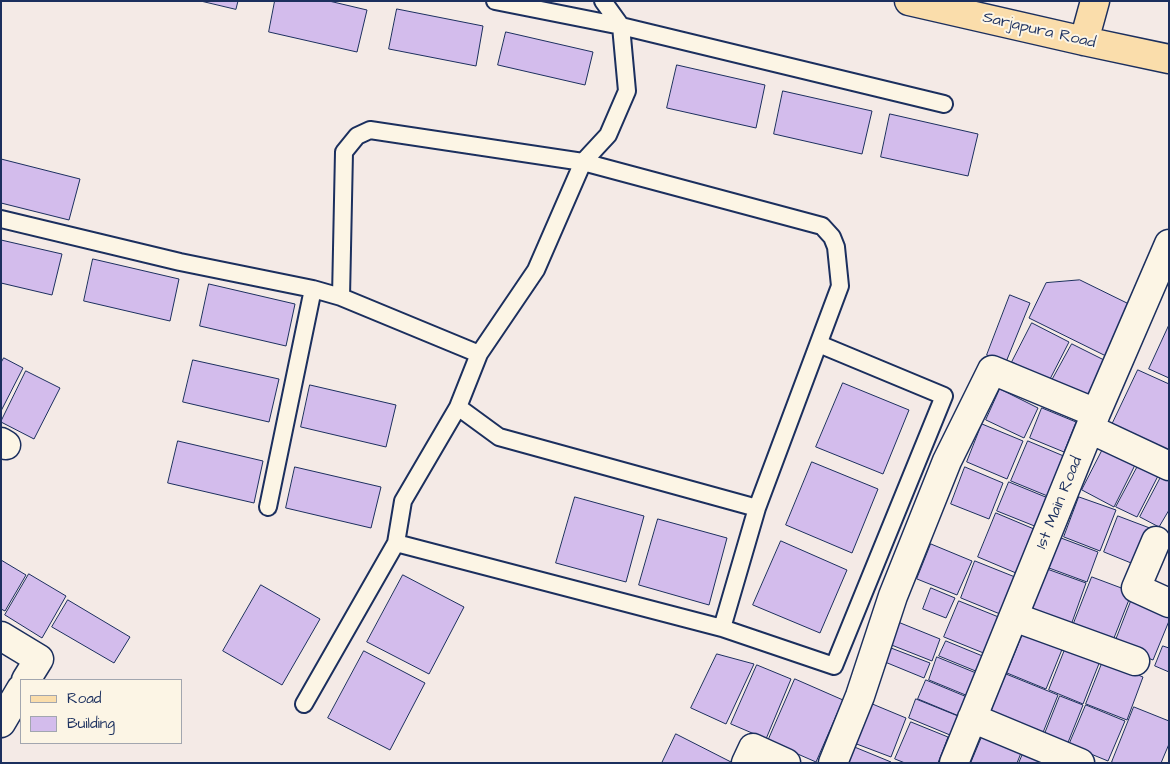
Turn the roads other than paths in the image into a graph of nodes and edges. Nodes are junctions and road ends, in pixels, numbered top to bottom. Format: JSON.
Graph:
{"nodes":[{"id":1,"x":495,"y":1,"type":"edge"},
{"id":2,"x":602,"y":1,"type":"edge"},
{"id":3,"x":909,"y":1,"type":"edge"},
{"id":4,"x":1095,"y":1,"type":"edge"},
{"id":5,"x":621,"y":26,"type":"junction"},
{"id":6,"x":1084,"y":41,"type":"junction"},
{"id":7,"x":1169,"y":59,"type":"edge"},
{"id":8,"x":944,"y":104,"type":"dead end"},
{"id":9,"x":583,"y":162,"type":"junction"},
{"id":10,"x":1,"y":218,"type":"edge"},
{"id":11,"x":1169,"y":244,"type":"edge"},
{"id":12,"x":313,"y":289,"type":"junction"},
{"id":13,"x":341,"y":297,"type":"junction"},
{"id":14,"x":818,"y":344,"type":"junction"},
{"id":15,"x":479,"y":354,"type":"junction"},
{"id":16,"x":458,"y":407,"type":"junction"},
{"id":17,"x":1093,"y":421,"type":"junction"},
{"id":18,"x":1169,"y":466,"type":"edge"},
{"id":19,"x":268,"y":507,"type":"dead end"},
{"id":20,"x":757,"y":508,"type":"junction"},
{"id":21,"x":1156,"y":541,"type":"dead end"},
{"id":22,"x":396,"y":543,"type":"junction"},
{"id":23,"x":1169,"y":603,"type":"edge"},
{"id":24,"x":1014,"y":617,"type":"junction"},
{"id":25,"x":722,"y":628,"type":"junction"},
{"id":26,"x":1,"y":636,"type":"edge"},
{"id":27,"x":1135,"y":661,"type":"dead end"},
{"id":28,"x":32,"y":669,"type":"edge"},
{"id":29,"x":20,"y":691,"type":"edge"},
{"id":30,"x":304,"y":704,"type":"dead end"},
{"id":31,"x":972,"y":718,"type":"junction"},
{"id":32,"x":1,"y":723,"type":"edge"},
{"id":33,"x":746,"y":763,"type":"edge"},
{"id":34,"x":786,"y":763,"type":"edge"},
{"id":35,"x":833,"y":763,"type":"edge"},
{"id":36,"x":954,"y":763,"type":"edge"},
{"id":37,"x":1080,"y":763,"type":"edge"}],
"edges":[{"from":1,"to":5,"type":"lane"},
{"from":2,"to":5,"type":"lane"},
{"from":3,"to":6,"type":"main road","name":"Sarjapura Road"},
{"from":4,"to":6,"type":"main road"},
{"from":5,"to":8,"type":"lane"},
{"from":5,"to":9,"type":"lane"},
{"from":6,"to":7,"type":"main road","name":"Sarjapura Road"},
{"from":9,"to":13,"type":"lane"},
{"from":9,"to":14,"type":"lane"},
{"from":9,"to":15,"type":"lane"},
{"from":10,"to":12,"type":"lane"},
{"from":11,"to":17,"type":"street","name":"1st Main Road"},
{"from":12,"to":13,"type":"lane"},
{"from":12,"to":19,"type":"lane"},
{"from":13,"to":15,"type":"lane"},
{"from":14,"to":20,"type":"lane"},
{"from":14,"to":25,"type":"lane"},
{"from":15,"to":16,"type":"lane"},
{"from":16,"to":20,"type":"lane"},
{"from":16,"to":22,"type":"lane"},
{"from":17,"to":18,"type":"street"},
{"from":17,"to":24,"type":"street","name":"1st Main Road"},
{"from":17,"to":35,"type":"street"},
{"from":20,"to":25,"type":"lane"},
{"from":21,"to":23,"type":"street"},
{"from":22,"to":25,"type":"lane"},
{"from":22,"to":30,"type":"lane"},
{"from":24,"to":27,"type":"street"},
{"from":24,"to":31,"type":"street","name":"1st Main Road"},
{"from":26,"to":28,"type":"street"},
{"from":29,"to":32,"type":"street"},
{"from":31,"to":36,"type":"street","name":"1st Main Road"},
{"from":31,"to":37,"type":"street"},
{"from":33,"to":34,"type":"street"}]}
